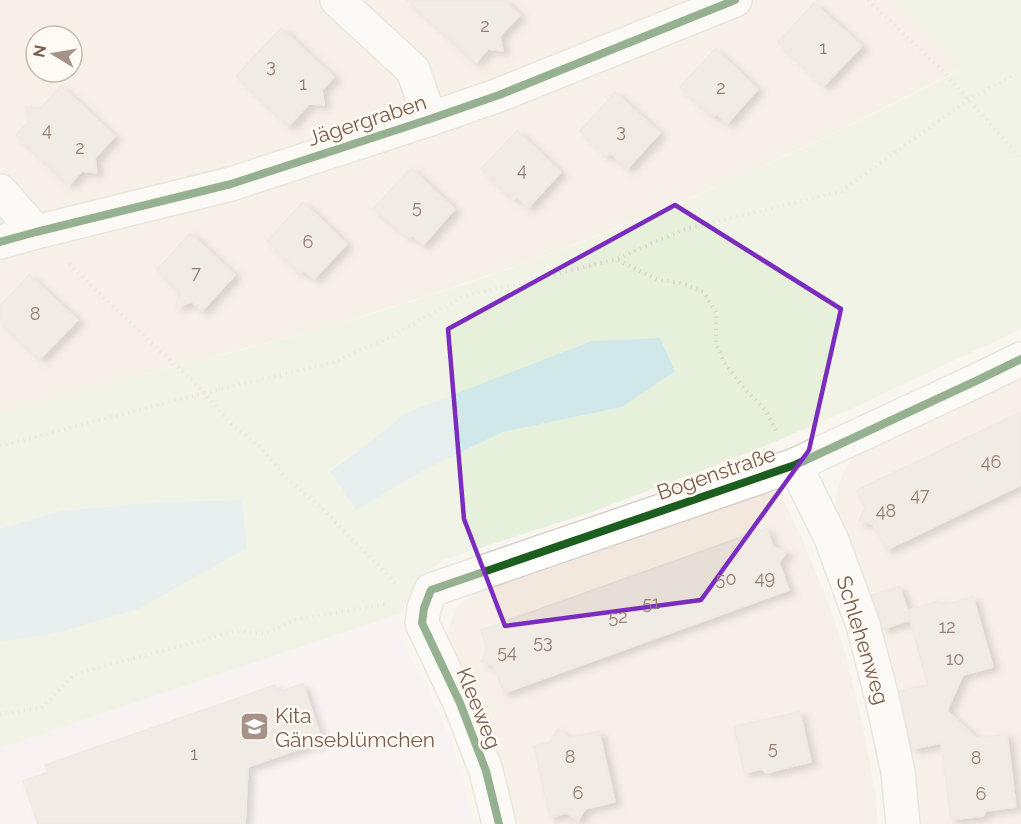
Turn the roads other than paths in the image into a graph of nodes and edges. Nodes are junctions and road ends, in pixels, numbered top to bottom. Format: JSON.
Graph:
{"nodes":[{"id":1,"x":337,"y":0,"type":"edge"},
{"id":2,"x":735,"y":0,"type":"edge"},
{"id":3,"x":430,"y":119,"type":"junction"},
{"id":4,"x":0,"y":192,"type":"edge"},
{"id":5,"x":36,"y":232,"type":"junction"},
{"id":6,"x":0,"y":242,"type":"edge"},
{"id":7,"x":1021,"y":359,"type":"edge"},
{"id":8,"x":795,"y":465,"type":"junction"},
{"id":9,"x":409,"y":606,"type":"joint"},
{"id":10,"x":499,"y":824,"type":"edge"},
{"id":11,"x":903,"y":824,"type":"edge"}],
"edges":[{"from":1,"to":3,"type":"street"},
{"from":2,"to":3,"type":"street","name":"Jägergraben"},
{"from":3,"to":5,"type":"street","name":"Jägergraben"},
{"from":4,"to":5,"type":"street"},
{"from":5,"to":6,"type":"street","name":"Jägergraben"},
{"from":7,"to":8,"type":"street","name":"Bogenstraße"},
{"from":8,"to":9,"type":"street","name":"Bogenstraße"},
{"from":8,"to":11,"type":"street","name":"Schlehenweg"},
{"from":9,"to":10,"type":"street","name":"Kleeweg"}]}
